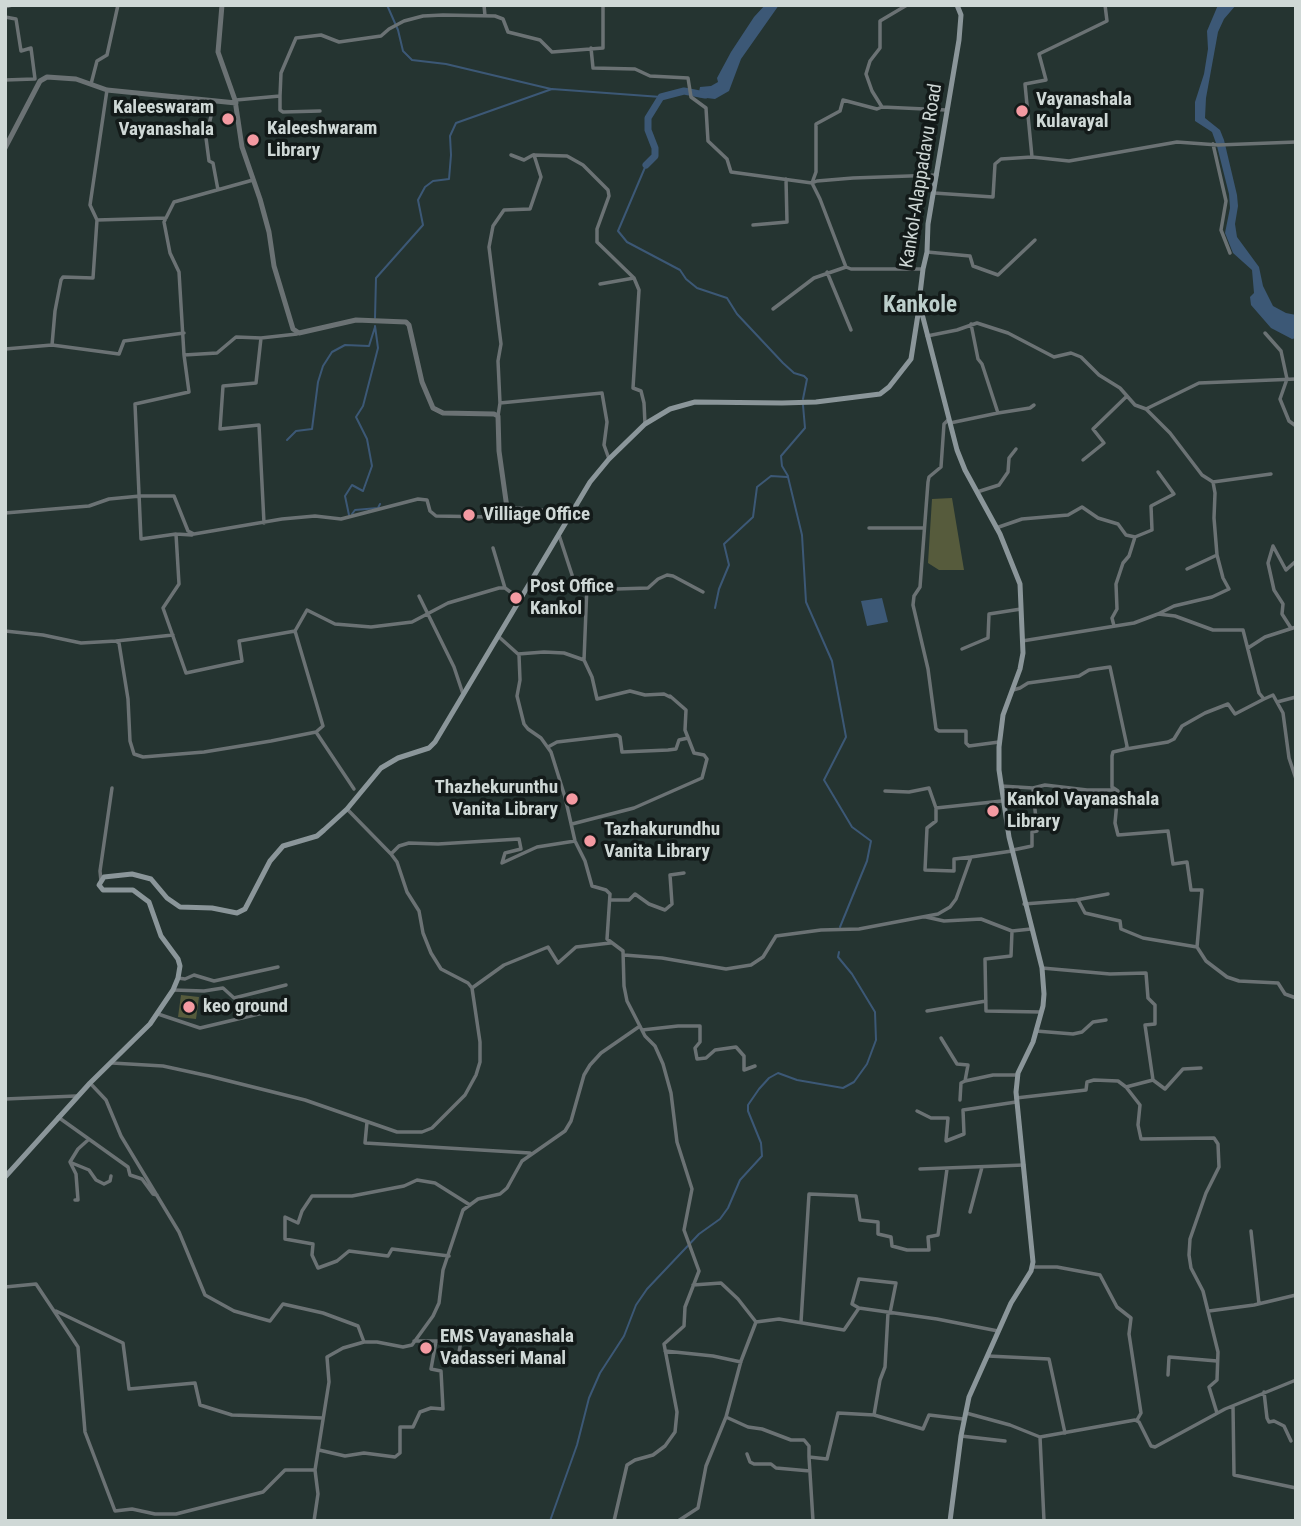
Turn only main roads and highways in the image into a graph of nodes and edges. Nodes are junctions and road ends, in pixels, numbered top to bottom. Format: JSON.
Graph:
{"nodes":[{"id":1,"x":957,"y":5,"type":"edge"},
{"id":2,"x":919,"y":302,"type":"junction"},
{"id":3,"x":5,"y":1177,"type":"edge"},
{"id":4,"x":950,"y":1521,"type":"edge"}],
"edges":[{"from":1,"to":2,"type":"main road","name":"Kankol-Alappadavu Road"},
{"from":2,"to":3,"type":"main road"},
{"from":2,"to":4,"type":"main road","name":"Kankol-Alappadavu Road"}]}
